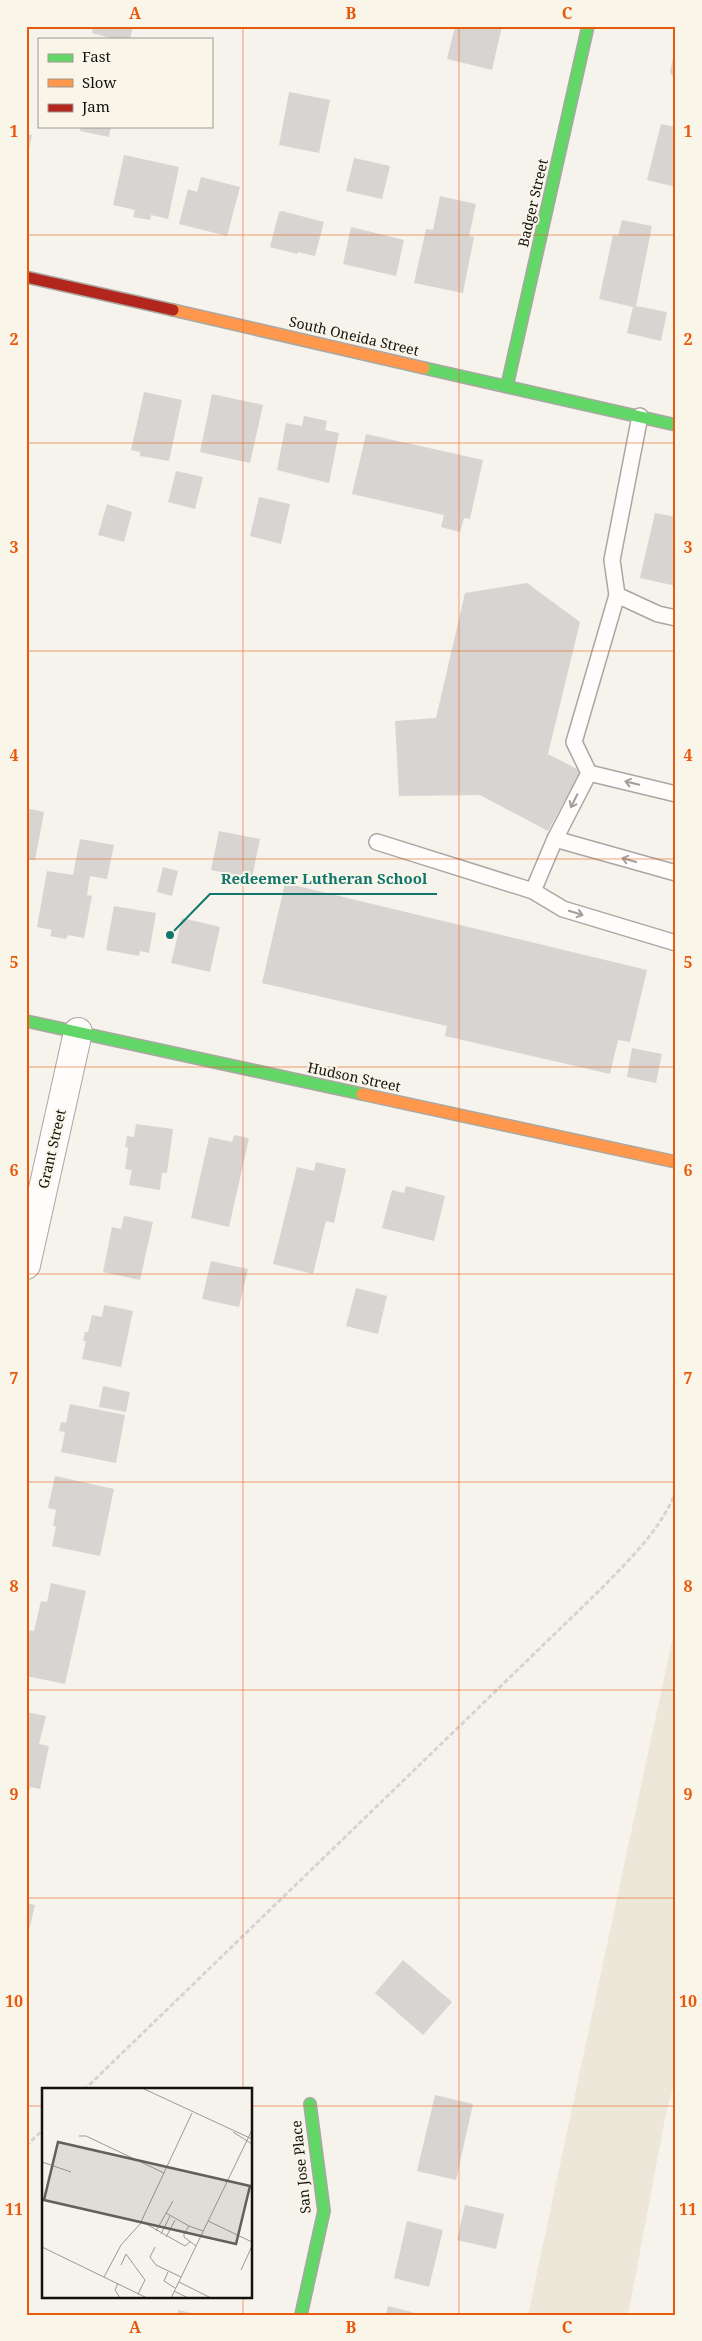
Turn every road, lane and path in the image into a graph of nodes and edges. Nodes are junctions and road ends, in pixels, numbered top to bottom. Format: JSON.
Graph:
{"nodes":[{"id":1,"x":588,"y":26,"type":"edge"},
{"id":2,"x":26,"y":277,"type":"edge"},
{"id":3,"x":506,"y":386,"type":"junction"},
{"id":4,"x":640,"y":416,"type":"junction"},
{"id":5,"x":676,"y":424,"type":"edge"},
{"id":6,"x":617,"y":595,"type":"junction"},
{"id":7,"x":676,"y":618,"type":"edge"},
{"id":8,"x":589,"y":773,"type":"junction"},
{"id":9,"x":676,"y":794,"type":"edge"},
{"id":10,"x":555,"y":839,"type":"junction"},
{"id":11,"x":377,"y":842,"type":"dead end"},
{"id":12,"x":676,"y":873,"type":"edge"},
{"id":13,"x":533,"y":891,"type":"junction"},
{"id":14,"x":676,"y":943,"type":"edge"},
{"id":15,"x":26,"y":1021,"type":"edge"},
{"id":16,"x":78,"y":1032,"type":"junction"},
{"id":17,"x":676,"y":1162,"type":"edge"},
{"id":18,"x":26,"y":1265,"type":"edge"},
{"id":19,"x":676,"y":1491,"type":"edge"},
{"id":20,"x":86,"y":2088,"type":"edge"},
{"id":21,"x":310,"y":2104,"type":"dead end"},
{"id":22,"x":42,"y":2131,"type":"edge"},
{"id":23,"x":26,"y":2146,"type":"edge"},
{"id":24,"x":301,"y":2315,"type":"edge"}],
"edges":[{"from":1,"to":3,"type":"street","name":"Badger Street"},
{"from":2,"to":3,"type":"street","name":"South Oneida Street"},
{"from":3,"to":4,"type":"street","name":"South Oneida Street"},
{"from":4,"to":5,"type":"street","name":"South Oneida Street"},
{"from":4,"to":6,"type":"lane"},
{"from":6,"to":7,"type":"lane"},
{"from":6,"to":8,"type":"lane"},
{"from":9,"to":8,"type":"lane","one_way":true},
{"from":8,"to":10,"type":"lane","one_way":true},
{"from":12,"to":10,"type":"lane","one_way":true},
{"from":10,"to":13,"type":"lane"},
{"from":11,"to":13,"type":"lane"},
{"from":13,"to":14,"type":"lane","one_way":true},
{"from":15,"to":16,"type":"street","name":"Hudson Street"},
{"from":16,"to":17,"type":"street","name":"Hudson Street"},
{"from":16,"to":18,"type":"street","name":"Grant Street"},
{"from":19,"to":20,"type":"path"},
{"from":21,"to":24,"type":"street","name":"San Jose Place"},
{"from":22,"to":23,"type":"path"}]}
